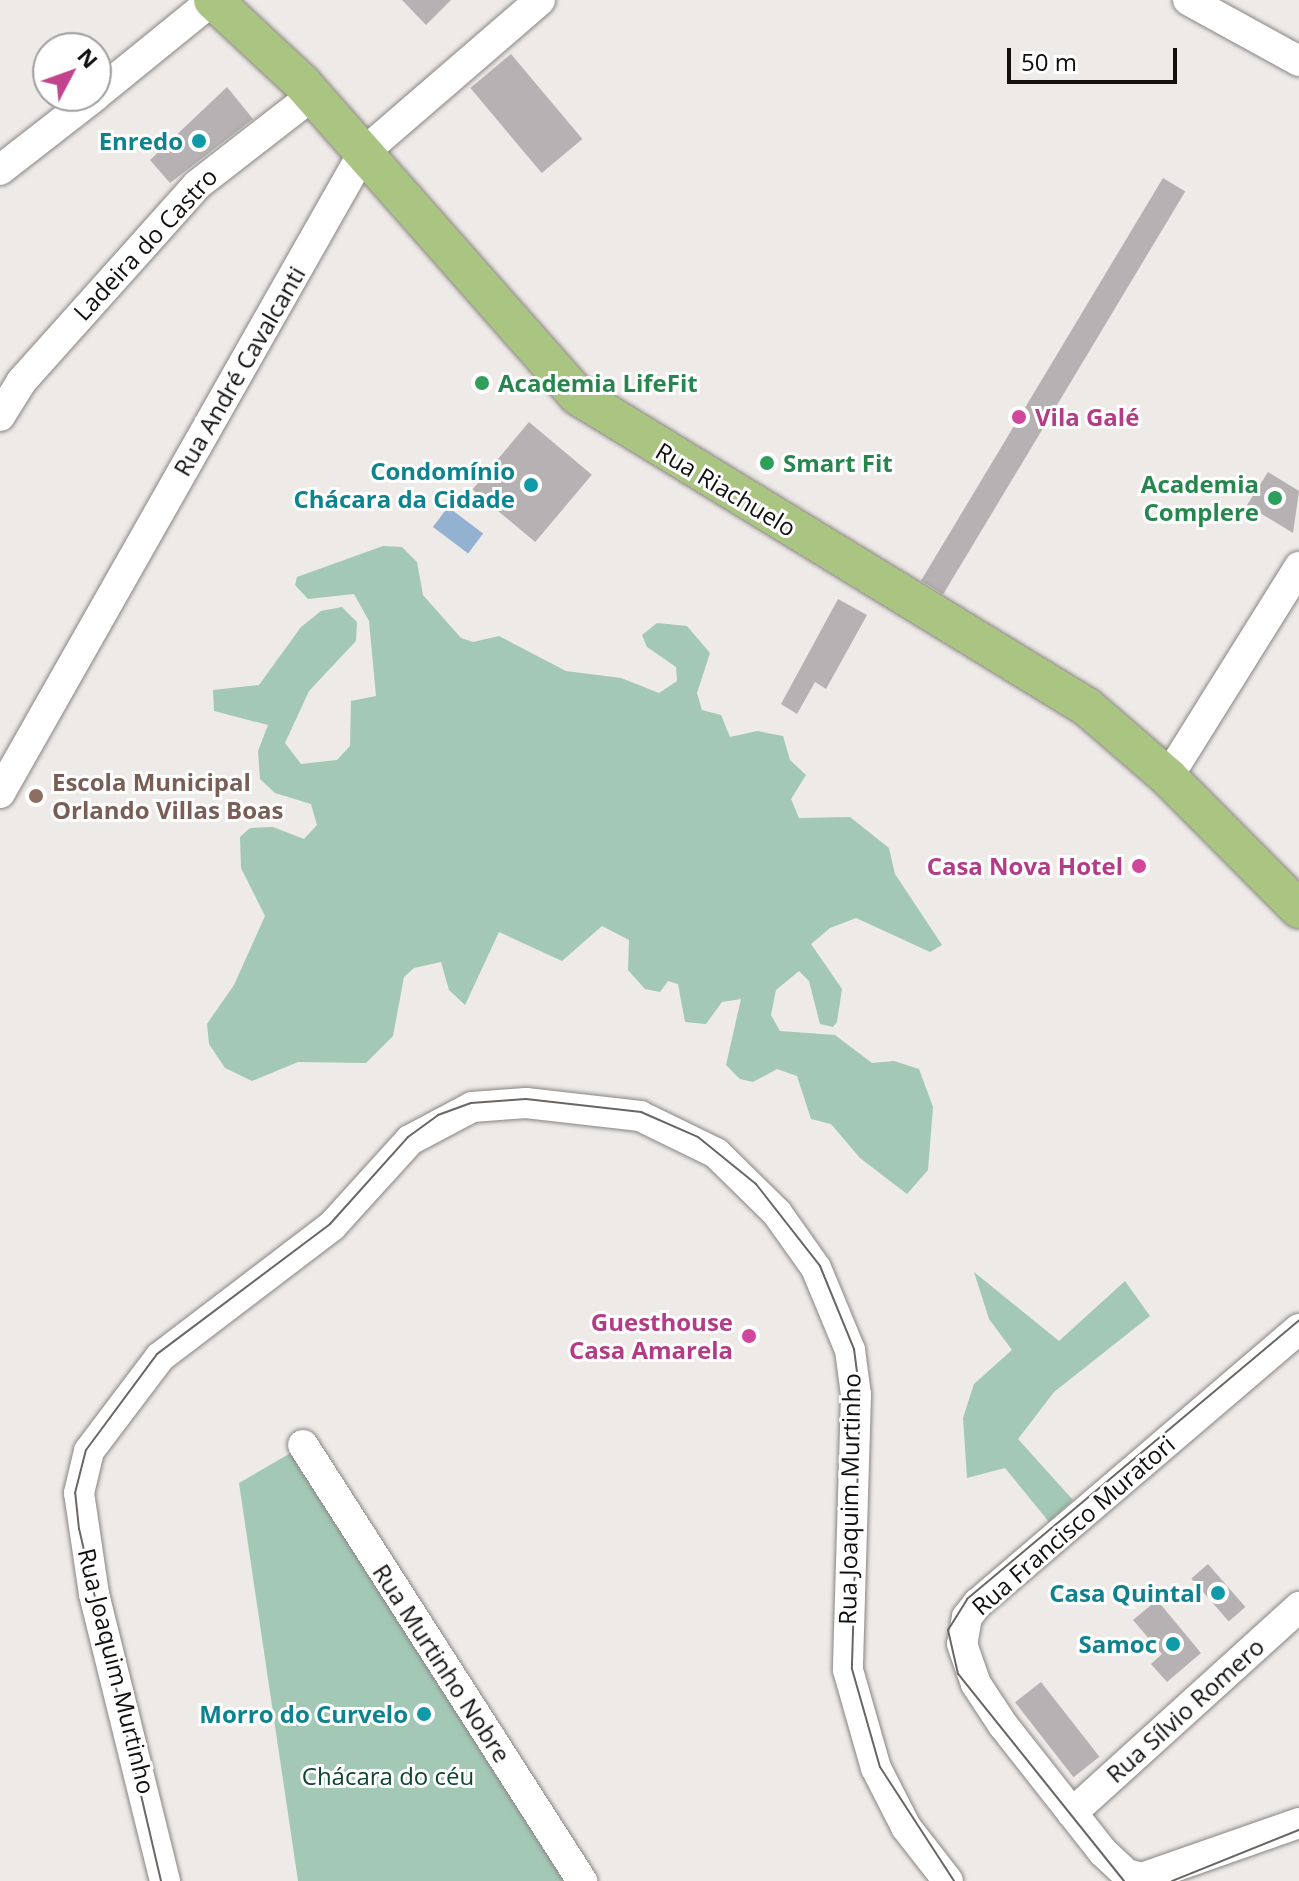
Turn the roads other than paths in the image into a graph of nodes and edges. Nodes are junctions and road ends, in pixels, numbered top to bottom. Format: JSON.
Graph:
{"nodes":[{"id":1,"x":213,"y":0,"type":"edge"},
{"id":2,"x":540,"y":0,"type":"edge"},
{"id":3,"x":1188,"y":0,"type":"edge"},
{"id":4,"x":1299,"y":61,"type":"edge"},
{"id":5,"x":112,"y":82,"type":"edge"},
{"id":6,"x":313,"y":95,"type":"junction"},
{"id":7,"x":74,"y":112,"type":"edge"},
{"id":8,"x":363,"y":153,"type":"junction"},
{"id":9,"x":0,"y":170,"type":"edge"},
{"id":10,"x":0,"y":416,"type":"edge"},
{"id":11,"x":1299,"y":567,"type":"edge"},
{"id":12,"x":1168,"y":777,"type":"junction"},
{"id":13,"x":0,"y":793,"type":"edge"},
{"id":14,"x":1299,"y":909,"type":"edge"},
{"id":15,"x":1299,"y":1329,"type":"edge"},
{"id":16,"x":303,"y":1445,"type":"dead end"},
{"id":17,"x":1299,"y":1607,"type":"edge"},
{"id":18,"x":1072,"y":1813,"type":"junction"},
{"id":19,"x":1299,"y":1823,"type":"edge"},
{"id":20,"x":165,"y":1881,"type":"edge"},
{"id":21,"x":582,"y":1881,"type":"edge"},
{"id":22,"x":948,"y":1881,"type":"edge"}],
"edges":[{"from":1,"to":5,"type":"street"},
{"from":1,"to":6,"type":"main road","name":"Rua Riachuelo"},
{"from":2,"to":8,"type":"street","name":"Rua André Cavalcanti"},
{"from":3,"to":4,"type":"street"},
{"from":6,"to":8,"type":"main road","name":"Rua Riachuelo"},
{"from":6,"to":10,"type":"street","name":"Ladeira do Castro"},
{"from":7,"to":9,"type":"street"},
{"from":8,"to":12,"type":"main road","name":"Rua Riachuelo"},
{"from":8,"to":13,"type":"street","name":"Rua André Cavalcanti"},
{"from":11,"to":12,"type":"street"},
{"from":12,"to":14,"type":"main road","name":"Rua Riachuelo"},
{"from":15,"to":18,"type":"street","name":"Rua Francisco Muratori"},
{"from":16,"to":21,"type":"street","name":"Rua Murtinho Nobre"},
{"from":17,"to":18,"type":"street","name":"Rua Sílvio Romero"},
{"from":18,"to":19,"type":"street","name":"Rua Francisco Muratori"},
{"from":20,"to":22,"type":"street","name":"Rua Joaquim Murtinho"}]}
